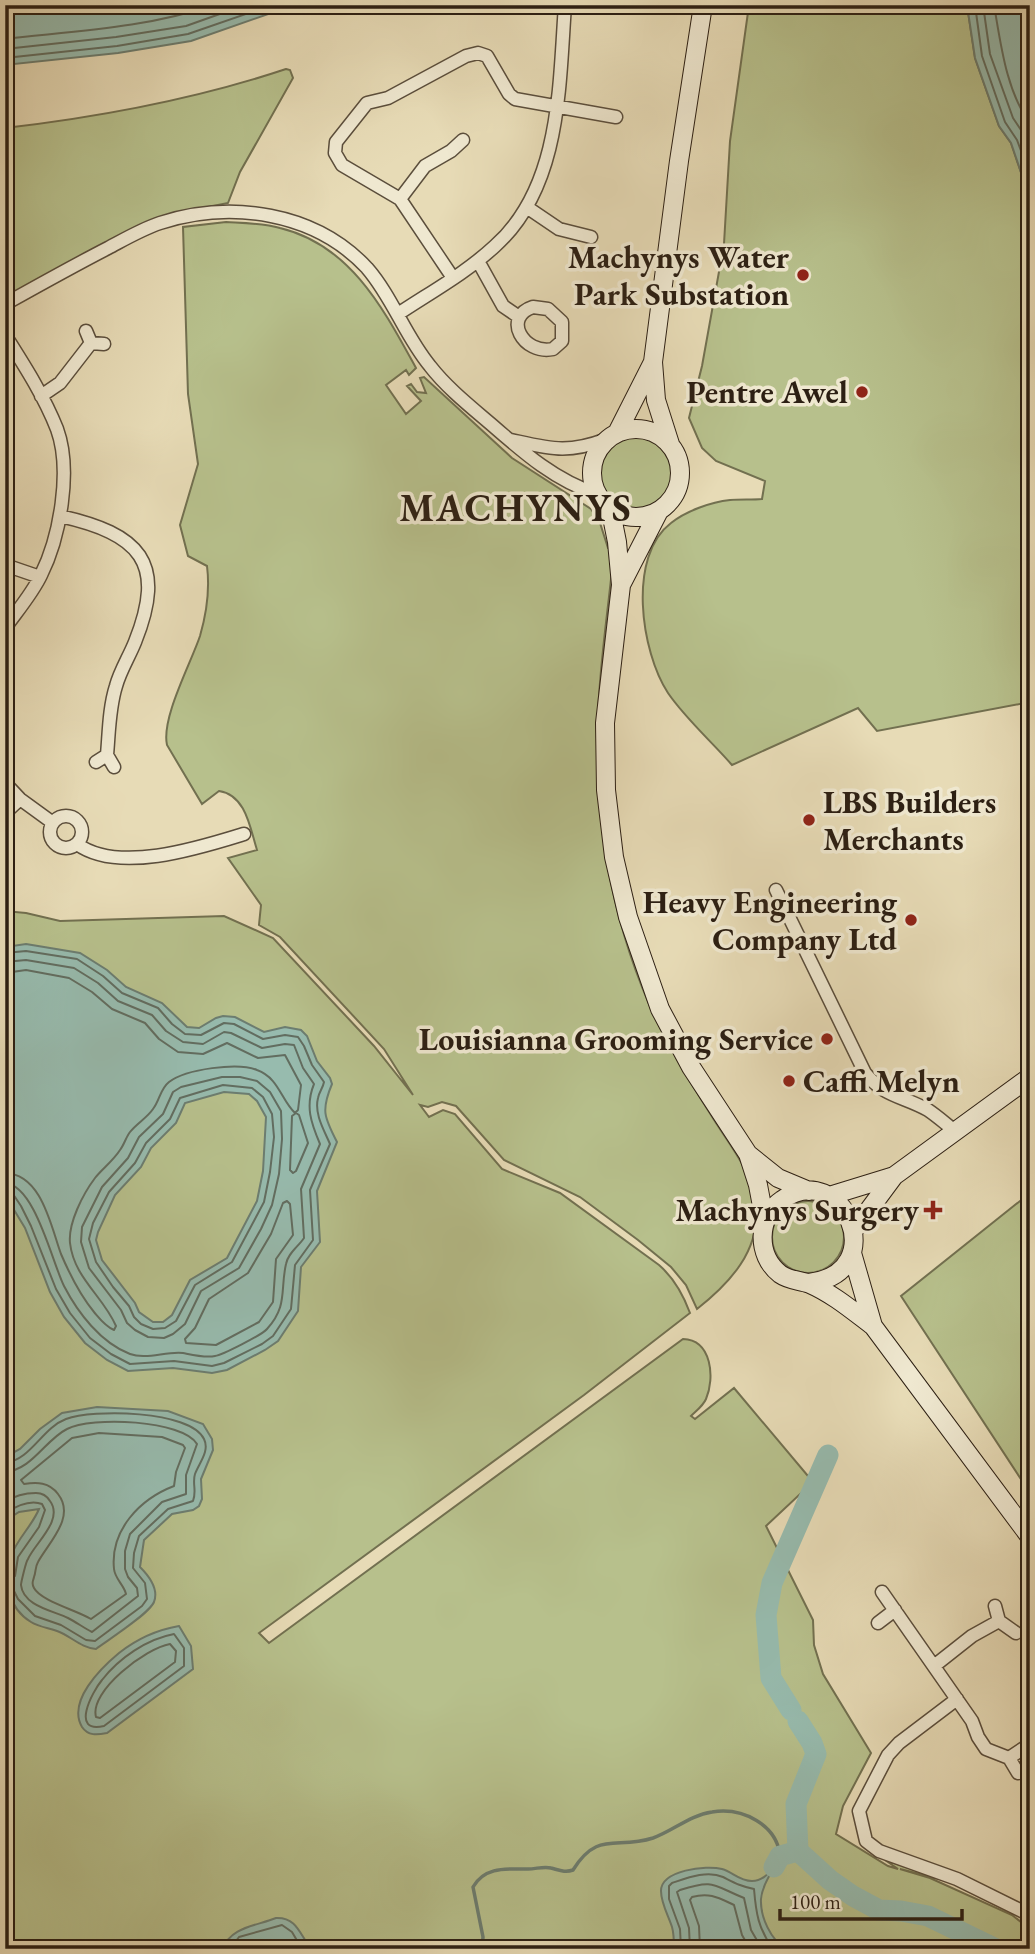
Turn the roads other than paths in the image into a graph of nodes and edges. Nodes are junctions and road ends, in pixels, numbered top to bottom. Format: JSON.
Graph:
{"nodes":[{"id":1,"x":565,"y":5,"type":"edge"},
{"id":2,"x":703,"y":5,"type":"edge"},
{"id":3,"x":556,"y":107,"type":"junction"},
{"id":4,"x":617,"y":117,"type":"dead end"},
{"id":5,"x":463,"y":140,"type":"dead end"},
{"id":6,"x":400,"y":199,"type":"junction"},
{"id":7,"x":528,"y":208,"type":"junction"},
{"id":8,"x":591,"y":237,"type":"dead end"},
{"id":9,"x":478,"y":261,"type":"junction"},
{"id":10,"x":453,"y":278,"type":"junction"},
{"id":11,"x":5,"y":304,"type":"edge"},
{"id":12,"x":398,"y":313,"type":"junction"},
{"id":13,"x":519,"y":317,"type":"dead end"},
{"id":14,"x":5,"y":335,"type":"edge"},
{"id":15,"x":94,"y":340,"type":"dead end"},
{"id":16,"x":653,"y":362,"type":"junction"},
{"id":17,"x":41,"y":396,"type":"junction"},
{"id":18,"x":612,"y":436,"type":"junction"},
{"id":19,"x":508,"y":439,"type":"junction"},
{"id":20,"x":670,"y":444,"type":"junction"},
{"id":21,"x":602,"y":499,"type":"junction"},
{"id":22,"x":659,"y":511,"type":"junction"},
{"id":23,"x":61,"y":516,"type":"junction"},
{"id":24,"x":5,"y":565,"type":"edge"},
{"id":25,"x":40,"y":577,"type":"junction"},
{"id":26,"x":621,"y":585,"type":"junction"},
{"id":27,"x":5,"y":628,"type":"edge"},
{"id":28,"x":106,"y":761,"type":"dead end"},
{"id":29,"x":5,"y":783,"type":"edge"},
{"id":30,"x":20,"y":799,"type":"junction"},
{"id":31,"x":5,"y":814,"type":"edge"},
{"id":32,"x":52,"y":823,"type":"junction"},
{"id":33,"x":244,"y":834,"type":"dead end"},
{"id":34,"x":77,"y":844,"type":"junction"},
{"id":35,"x":776,"y":890,"type":"dead end"},
{"id":36,"x":1030,"y":1077,"type":"edge"},
{"id":37,"x":955,"y":1131,"type":"junction"},
{"id":38,"x":748,"y":1154,"type":"junction"},
{"id":39,"x":894,"y":1176,"type":"junction"},
{"id":40,"x":809,"y":1191,"type":"junction"},
{"id":41,"x":829,"y":1196,"type":"junction"},
{"id":42,"x":765,"y":1222,"type":"junction"},
{"id":43,"x":854,"y":1230,"type":"junction"},
{"id":44,"x":852,"y":1253,"type":"junction"},
{"id":45,"x":809,"y":1283,"type":"junction"},
{"id":46,"x":873,"y":1326,"type":"junction"},
{"id":47,"x":1030,"y":1537,"type":"edge"},
{"id":48,"x":882,"y":1592,"type":"dead end"},
{"id":49,"x":995,"y":1606,"type":"dead end"},
{"id":50,"x":895,"y":1610,"type":"junction"},
{"id":51,"x":999,"y":1621,"type":"junction"},
{"id":52,"x":878,"y":1623,"type":"dead end"},
{"id":53,"x":1016,"y":1633,"type":"dead end"},
{"id":54,"x":934,"y":1666,"type":"junction"},
{"id":55,"x":957,"y":1699,"type":"junction"},
{"id":56,"x":1027,"y":1746,"type":"dead end"},
{"id":57,"x":1009,"y":1758,"type":"junction"},
{"id":58,"x":1017,"y":1773,"type":"dead end"},
{"id":59,"x":1030,"y":1915,"type":"edge"}],
"edges":[{"from":1,"to":3,"type":"street"},
{"from":2,"to":16,"type":"main road"},
{"from":3,"to":4,"type":"street"},
{"from":3,"to":6,"type":"street"},
{"from":3,"to":7,"type":"street"},
{"from":5,"to":6,"type":"street"},
{"from":6,"to":10,"type":"street"},
{"from":7,"to":8,"type":"street"},
{"from":7,"to":9,"type":"street"},
{"from":9,"to":10,"type":"street"},
{"from":9,"to":13,"type":"street"},
{"from":10,"to":12,"type":"street"},
{"from":11,"to":12,"type":"street"},
{"from":12,"to":19,"type":"street"},
{"from":14,"to":17,"type":"street"},
{"from":15,"to":17,"type":"street"},
{"from":16,"to":18,"type":"main road"},
{"from":16,"to":20,"type":"main road"},
{"from":17,"to":23,"type":"street"},
{"from":18,"to":19,"type":"street"},
{"from":18,"to":20,"type":"main road"},
{"from":18,"to":21,"type":"main road"},
{"from":19,"to":21,"type":"street"},
{"from":20,"to":22,"type":"main road"},
{"from":21,"to":22,"type":"main road"},
{"from":21,"to":26,"type":"main road"},
{"from":22,"to":26,"type":"main road"},
{"from":23,"to":25,"type":"street"},
{"from":23,"to":28,"type":"street"},
{"from":24,"to":25,"type":"street"},
{"from":25,"to":27,"type":"street"},
{"from":26,"to":38,"type":"main road"},
{"from":29,"to":30,"type":"street"},
{"from":30,"to":31,"type":"street"},
{"from":30,"to":32,"type":"street"},
{"from":32,"to":34,"type":"street"},
{"from":32,"to":34,"type":"street"},
{"from":33,"to":34,"type":"street"},
{"from":35,"to":37,"type":"street"},
{"from":36,"to":37,"type":"main road"},
{"from":37,"to":39,"type":"main road"},
{"from":38,"to":40,"type":"main road"},
{"from":38,"to":42,"type":"main road"},
{"from":39,"to":41,"type":"main road"},
{"from":39,"to":43,"type":"main road"},
{"from":40,"to":41,"type":"main road"},
{"from":40,"to":42,"type":"main road"},
{"from":41,"to":43,"type":"main road"},
{"from":42,"to":45,"type":"main road"},
{"from":43,"to":44,"type":"main road"},
{"from":44,"to":45,"type":"main road"},
{"from":44,"to":46,"type":"main road"},
{"from":45,"to":46,"type":"main road"},
{"from":46,"to":47,"type":"main road"},
{"from":48,"to":50,"type":"street"},
{"from":49,"to":51,"type":"street"},
{"from":50,"to":52,"type":"street"},
{"from":50,"to":54,"type":"street"},
{"from":51,"to":53,"type":"street"},
{"from":51,"to":54,"type":"street"},
{"from":54,"to":55,"type":"street"},
{"from":55,"to":57,"type":"street"},
{"from":55,"to":59,"type":"street"},
{"from":56,"to":57,"type":"street"},
{"from":57,"to":58,"type":"street"}]}
